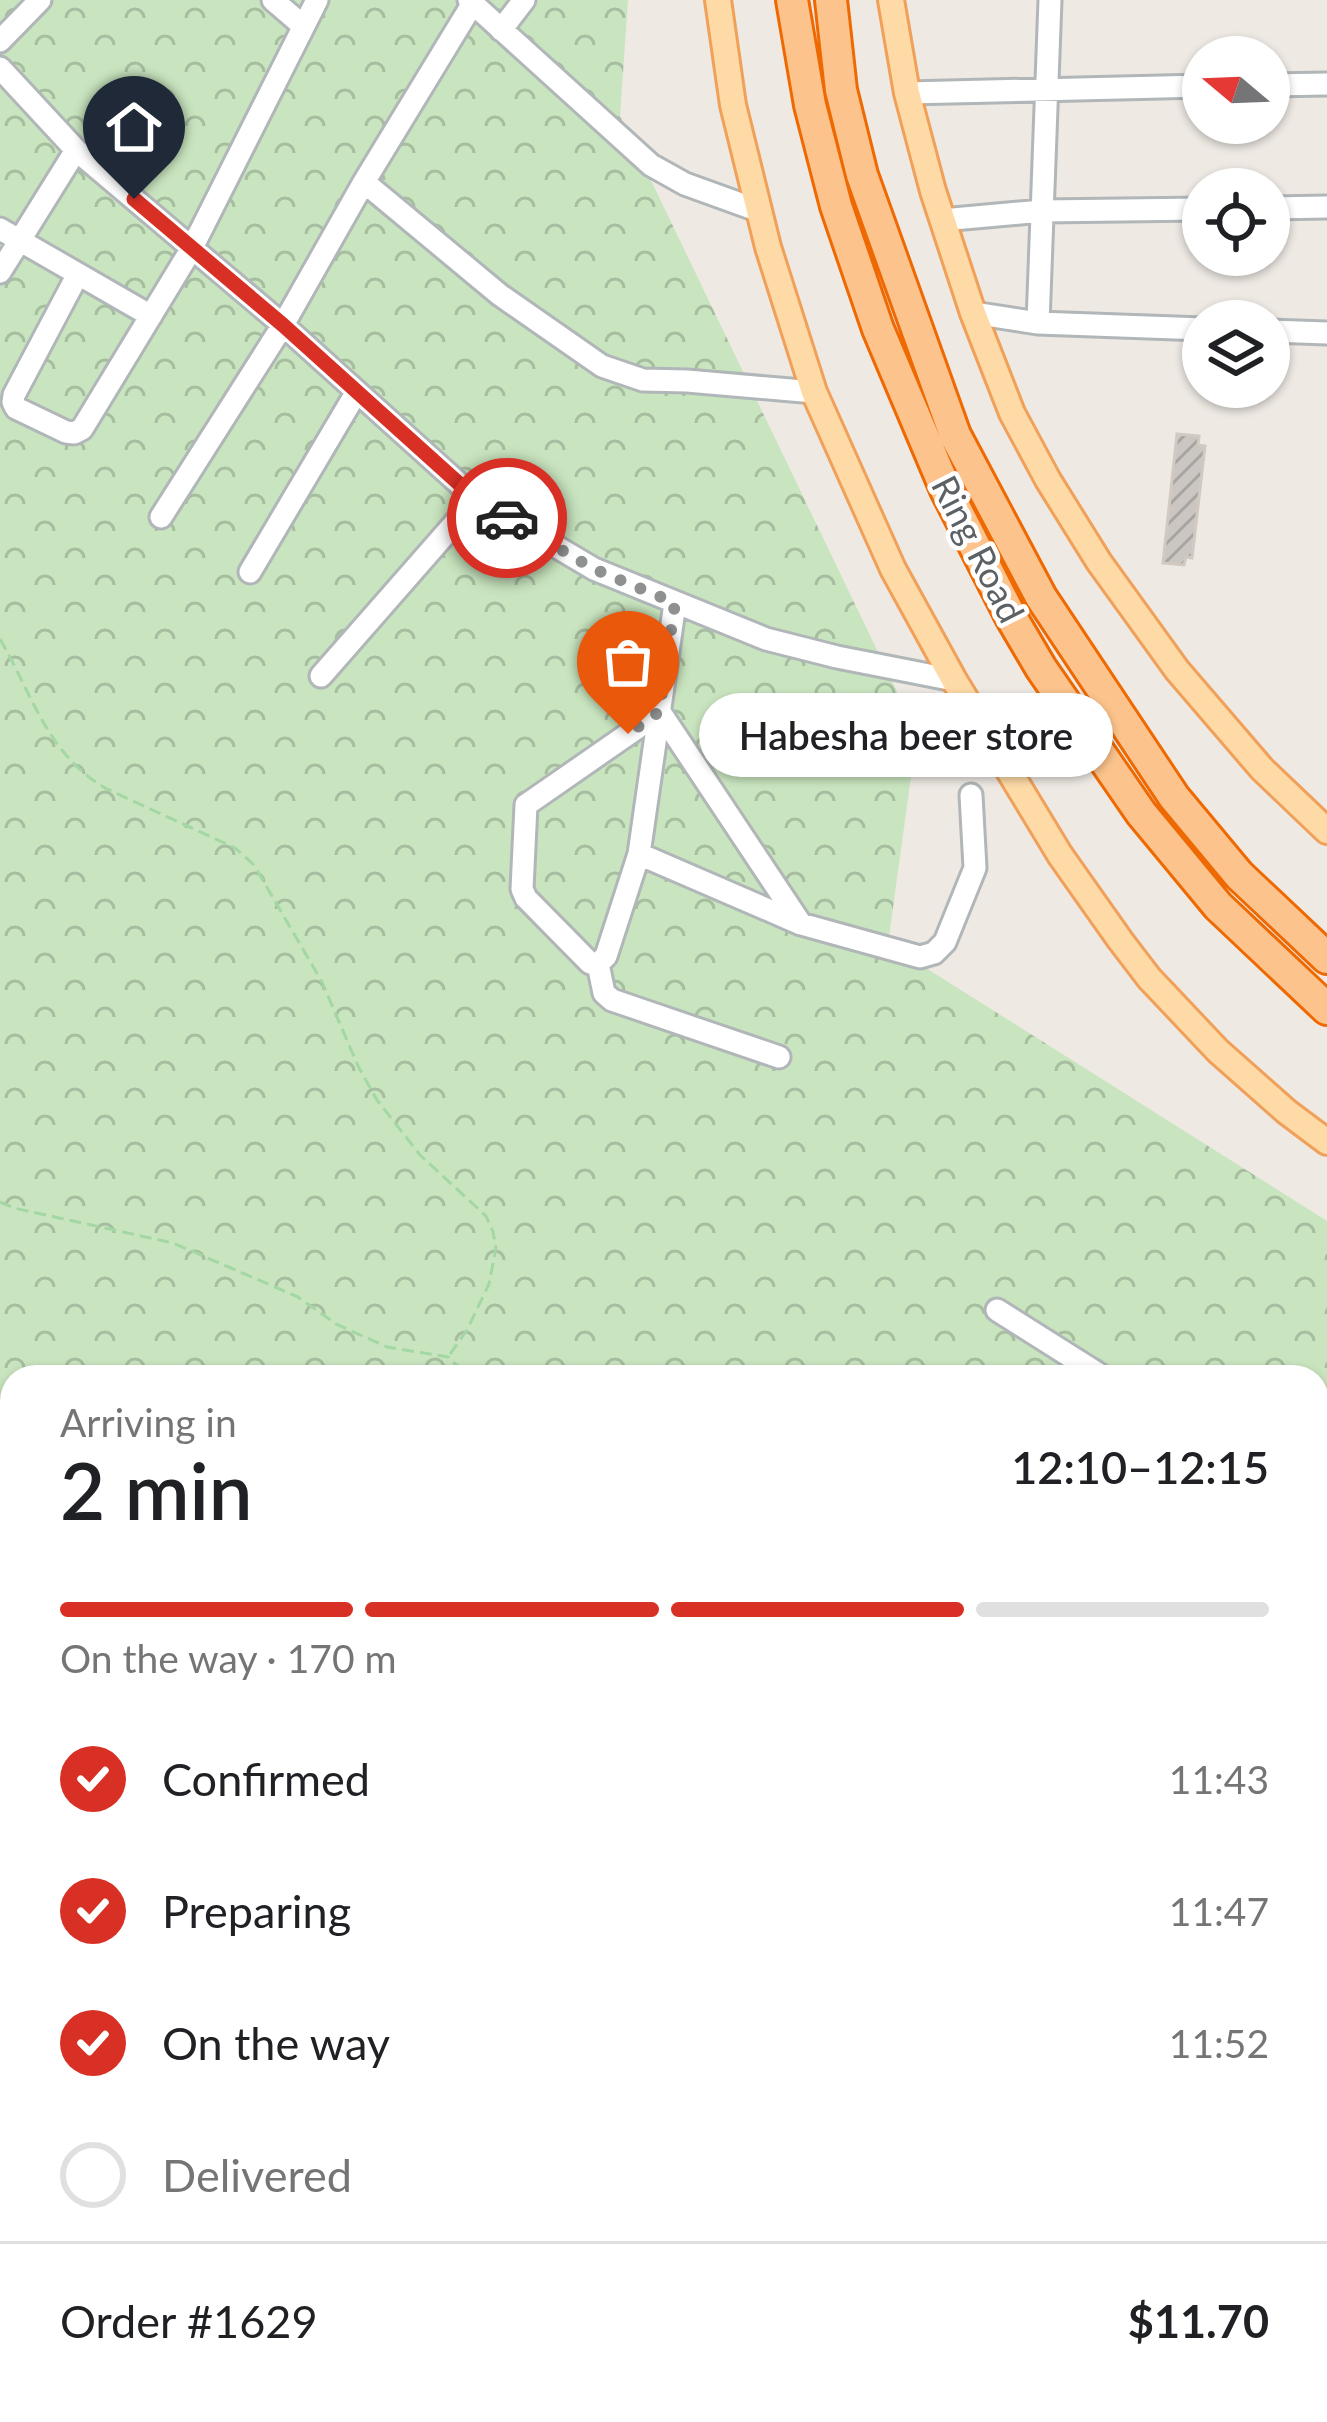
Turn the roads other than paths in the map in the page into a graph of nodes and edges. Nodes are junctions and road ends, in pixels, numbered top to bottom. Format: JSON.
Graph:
{"nodes":[{"id":1,"x":40,"y":0,"type":"edge"},
{"id":2,"x":273,"y":0,"type":"edge"},
{"id":3,"x":317,"y":0,"type":"edge"},
{"id":4,"x":524,"y":0,"type":"edge"},
{"id":5,"x":718,"y":0,"type":"edge"},
{"id":6,"x":792,"y":0,"type":"edge"},
{"id":7,"x":831,"y":0,"type":"edge"},
{"id":8,"x":891,"y":0,"type":"edge"},
{"id":9,"x":1050,"y":0,"type":"edge"},
{"id":10,"x":471,"y":2,"type":"edge"},
{"id":11,"x":302,"y":25,"type":"junction"},
{"id":12,"x":501,"y":30,"type":"junction"},
{"id":13,"x":0,"y":41,"type":"edge"},
{"id":14,"x":0,"y":68,"type":"edge"},
{"id":15,"x":1327,"y":84,"type":"edge"},
{"id":16,"x":1290,"y":85,"type":"edge"},
{"id":17,"x":1182,"y":86,"type":"edge"},
{"id":18,"x":1045,"y":88,"type":"junction"},
{"id":19,"x":908,"y":93,"type":"junction"},
{"id":20,"x":76,"y":150,"type":"junction"},
{"id":21,"x":364,"y":182,"type":"junction"},
{"id":22,"x":1327,"y":207,"type":"edge"},
{"id":23,"x":1182,"y":208,"type":"edge"},
{"id":24,"x":1290,"y":208,"type":"edge"},
{"id":25,"x":758,"y":210,"type":"junction"},
{"id":26,"x":1042,"y":211,"type":"junction"},
{"id":27,"x":942,"y":220,"type":"junction"},
{"id":28,"x":10,"y":235,"type":"edge"},
{"id":29,"x":192,"y":248,"type":"junction"},
{"id":30,"x":0,"y":272,"type":"edge"},
{"id":31,"x":78,"y":274,"type":"junction"},
{"id":32,"x":973,"y":314,"type":"junction"},
{"id":33,"x":152,"y":316,"type":"junction"},
{"id":34,"x":1038,"y":322,"type":"junction"},
{"id":35,"x":283,"y":325,"type":"junction"},
{"id":36,"x":1182,"y":327,"type":"edge"},
{"id":37,"x":1290,"y":332,"type":"edge"},
{"id":38,"x":1327,"y":333,"type":"edge"},
{"id":39,"x":814,"y":392,"type":"junction"},
{"id":40,"x":356,"y":393,"type":"junction"},
{"id":41,"x":476,"y":499,"type":"junction"},
{"id":42,"x":161,"y":517,"type":"dead end"},
{"id":43,"x":250,"y":572,"type":"dead end"},
{"id":44,"x":675,"y":603,"type":"junction"},
{"id":45,"x":321,"y":676,"type":"dead end"},
{"id":46,"x":953,"y":680,"type":"junction"},
{"id":47,"x":659,"y":712,"type":"junction"},
{"id":48,"x":971,"y":795,"type":"dead end"},
{"id":49,"x":1327,"y":831,"type":"edge"},
{"id":50,"x":639,"y":854,"type":"junction"},
{"id":51,"x":801,"y":924,"type":"junction"},
{"id":52,"x":1327,"y":958,"type":"edge"},
{"id":53,"x":598,"y":964,"type":"junction"},
{"id":54,"x":1327,"y":1009,"type":"edge"},
{"id":55,"x":779,"y":1057,"type":"dead end"},
{"id":56,"x":1327,"y":1142,"type":"edge"},
{"id":57,"x":997,"y":1310,"type":"dead end"},
{"id":58,"x":1084,"y":1365,"type":"edge"}],
"edges":[{"from":1,"to":13,"type":"street"},
{"from":2,"to":11,"type":"street"},
{"from":3,"to":11,"type":"street"},
{"from":4,"to":12,"type":"street"},
{"from":5,"to":25,"type":"main road"},
{"from":6,"to":54,"type":"highway","name":"Ring Road"},
{"from":7,"to":52,"type":"highway","name":"Ring Road"},
{"from":8,"to":19,"type":"main road"},
{"from":9,"to":18,"type":"street"},
{"from":10,"to":12,"type":"street"},
{"from":10,"to":21,"type":"street"},
{"from":11,"to":29,"type":"street"},
{"from":12,"to":25,"type":"street"},
{"from":14,"to":20,"type":"street"},
{"from":15,"to":16,"type":"street"},
{"from":17,"to":18,"type":"street"},
{"from":18,"to":19,"type":"street"},
{"from":18,"to":26,"type":"street"},
{"from":19,"to":27,"type":"main road"},
{"from":20,"to":28,"type":"street"},
{"from":20,"to":29,"type":"street"},
{"from":21,"to":35,"type":"street"},
{"from":21,"to":39,"type":"street"},
{"from":22,"to":24,"type":"street"},
{"from":23,"to":26,"type":"street"},
{"from":25,"to":39,"type":"main road"},
{"from":26,"to":27,"type":"street"},
{"from":26,"to":34,"type":"street"},
{"from":27,"to":32,"type":"main road"},
{"from":28,"to":30,"type":"street"},
{"from":28,"to":31,"type":"street"},
{"from":29,"to":33,"type":"street"},
{"from":29,"to":35,"type":"street"},
{"from":31,"to":33,"type":"street"},
{"from":31,"to":33,"type":"street"},
{"from":32,"to":34,"type":"street"},
{"from":32,"to":49,"type":"main road"},
{"from":34,"to":36,"type":"street"},
{"from":35,"to":40,"type":"street"},
{"from":35,"to":42,"type":"street"},
{"from":37,"to":38,"type":"street"},
{"from":39,"to":46,"type":"main road"},
{"from":40,"to":41,"type":"street"},
{"from":40,"to":43,"type":"street"},
{"from":41,"to":44,"type":"street"},
{"from":41,"to":45,"type":"street"},
{"from":44,"to":46,"type":"street"},
{"from":44,"to":47,"type":"street"},
{"from":46,"to":56,"type":"main road"},
{"from":47,"to":50,"type":"street"},
{"from":47,"to":51,"type":"street"},
{"from":47,"to":53,"type":"street"},
{"from":48,"to":51,"type":"street"},
{"from":50,"to":51,"type":"street"},
{"from":50,"to":53,"type":"street"},
{"from":53,"to":55,"type":"street"},
{"from":57,"to":58,"type":"street"}]}
